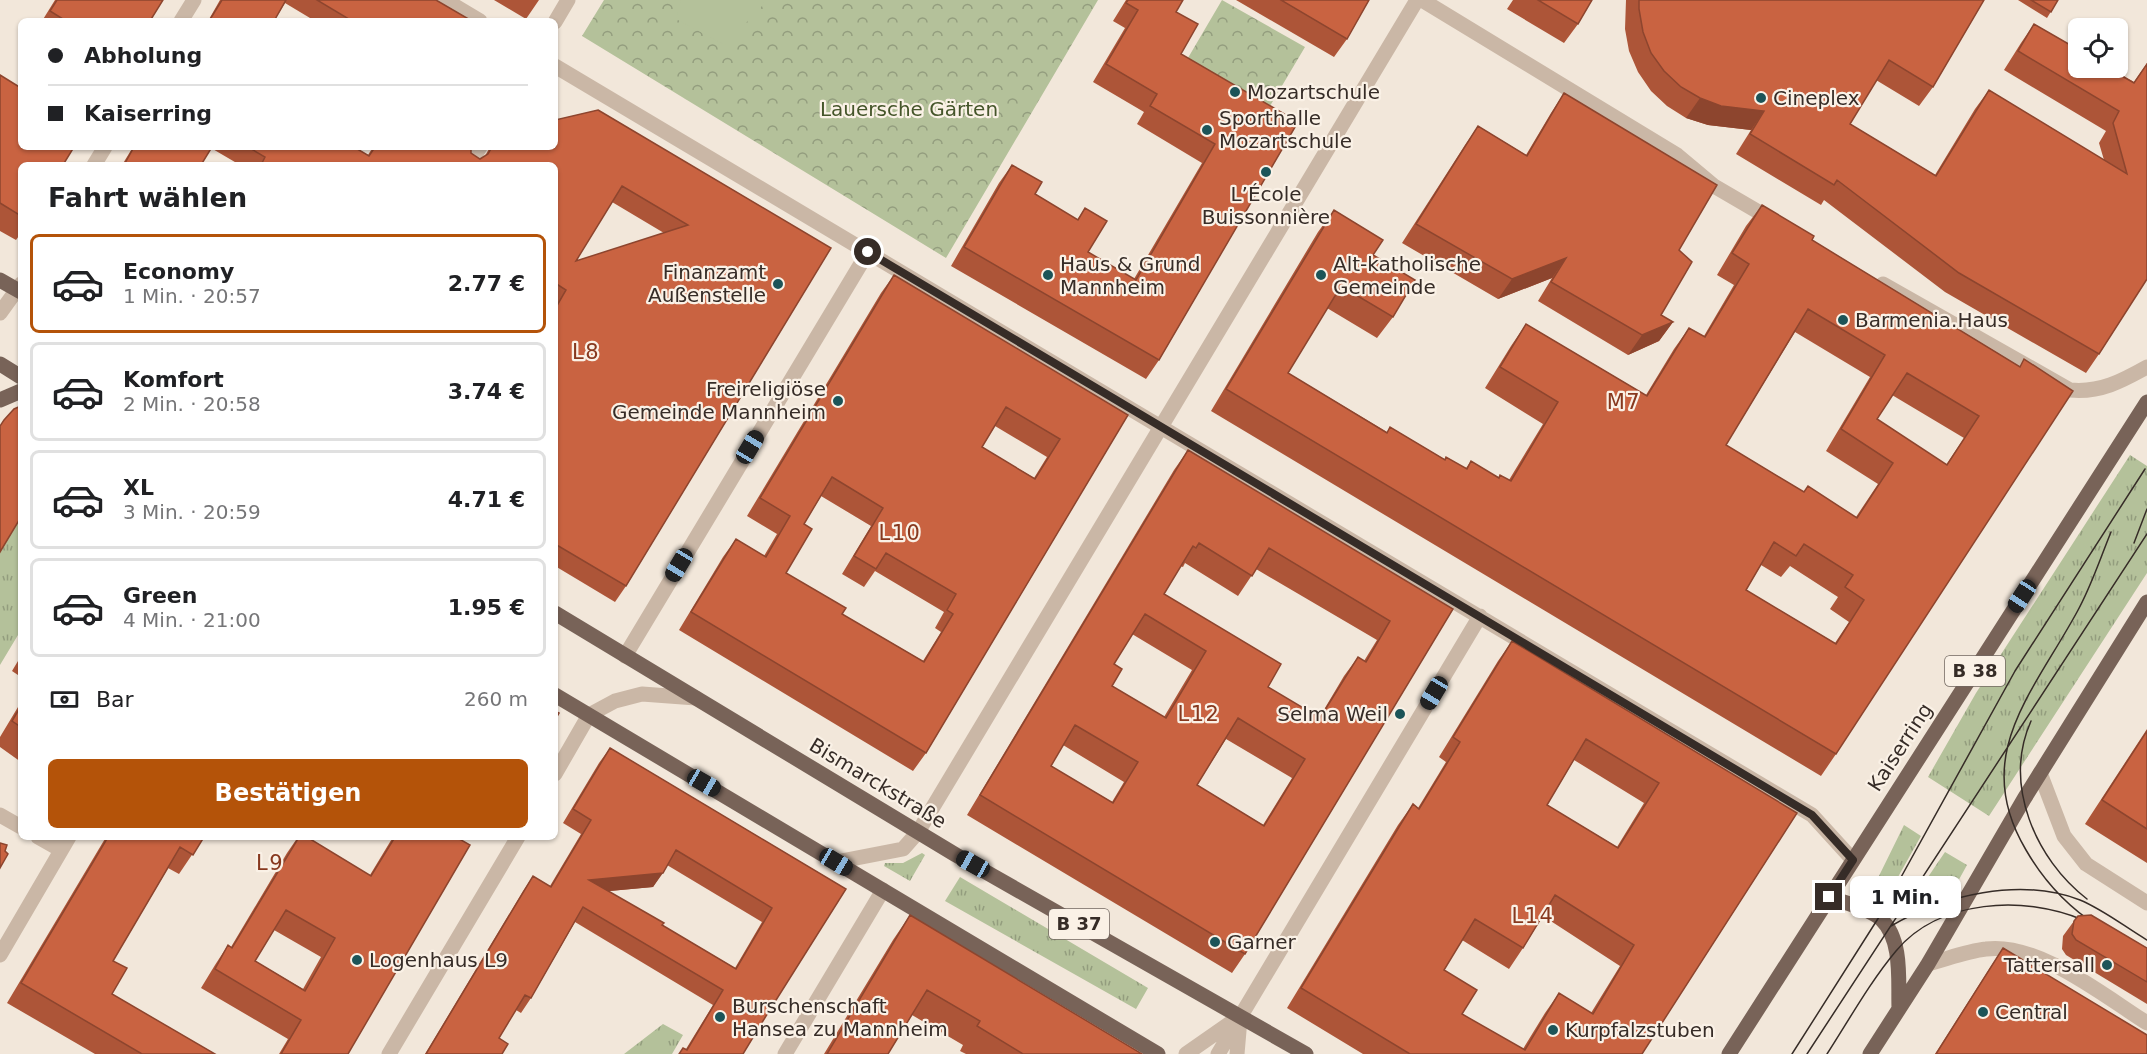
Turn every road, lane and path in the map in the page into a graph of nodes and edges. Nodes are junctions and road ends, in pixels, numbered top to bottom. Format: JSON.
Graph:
{"nodes":[{"id":1,"x":194,"y":0,"type":"edge"},
{"id":2,"x":445,"y":0,"type":"edge"},
{"id":3,"x":568,"y":0,"type":"edge"},
{"id":4,"x":1417,"y":0,"type":"edge"},
{"id":5,"x":1422,"y":0,"type":"edge"},
{"id":6,"x":183,"y":18,"type":"edge"},
{"id":7,"x":475,"y":18,"type":"edge"},
{"id":8,"x":557,"y":18,"type":"edge"},
{"id":9,"x":558,"y":68,"type":"edge"},
{"id":10,"x":1783,"y":227,"type":"edge"},
{"id":11,"x":868,"y":252,"type":"junction"},
{"id":12,"x":1871,"y":278,"type":"edge"},
{"id":13,"x":0,"y":279,"type":"edge"},
{"id":14,"x":18,"y":287,"type":"edge"},
{"id":15,"x":18,"y":290,"type":"edge"},
{"id":16,"x":0,"y":313,"type":"edge"},
{"id":17,"x":0,"y":364,"type":"edge"},
{"id":18,"x":2147,"y":366,"type":"edge"},
{"id":19,"x":18,"y":375,"type":"edge"},
{"id":20,"x":18,"y":392,"type":"edge"},
{"id":21,"x":0,"y":400,"type":"edge"},
{"id":22,"x":2147,"y":402,"type":"edge"},
{"id":23,"x":1161,"y":426,"type":"junction"},
{"id":24,"x":2147,"y":602,"type":"edge"},
{"id":25,"x":558,"y":615,"type":"edge"},
{"id":26,"x":1480,"y":616,"type":"junction"},
{"id":27,"x":625,"y":656,"type":"junction"},
{"id":28,"x":558,"y":697,"type":"edge"},
{"id":29,"x":696,"y":698,"type":"junction"},
{"id":30,"x":590,"y":715,"type":"junction"},
{"id":31,"x":558,"y":769,"type":"edge"},
{"id":32,"x":2040,"y":773,"type":"junction"},
{"id":33,"x":0,"y":815,"type":"edge"},
{"id":34,"x":18,"y":825,"type":"edge"},
{"id":35,"x":918,"y":832,"type":"junction"},
{"id":36,"x":50,"y":840,"type":"edge"},
{"id":37,"x":516,"y":840,"type":"edge"},
{"id":38,"x":65,"y":844,"type":"edge"},
{"id":39,"x":1853,"y":860,"type":"junction"},
{"id":40,"x":836,"y":862,"type":"junction"},
{"id":41,"x":883,"y":890,"type":"junction"},
{"id":42,"x":1829,"y":897,"type":"junction"},
{"id":43,"x":2147,"y":903,"type":"edge"},
{"id":44,"x":0,"y":955,"type":"edge"},
{"id":45,"x":1928,"y":963,"type":"junction"},
{"id":46,"x":1899,"y":1008,"type":"junction"},
{"id":47,"x":1240,"y":1016,"type":"junction"},
{"id":48,"x":2147,"y":1023,"type":"edge"},
{"id":49,"x":389,"y":1054,"type":"edge"},
{"id":50,"x":785,"y":1054,"type":"edge"},
{"id":51,"x":1158,"y":1054,"type":"edge"},
{"id":52,"x":1186,"y":1054,"type":"edge"},
{"id":53,"x":1218,"y":1054,"type":"edge"},
{"id":54,"x":1237,"y":1054,"type":"edge"},
{"id":55,"x":1306,"y":1054,"type":"edge"},
{"id":56,"x":1729,"y":1054,"type":"edge"},
{"id":57,"x":1870,"y":1054,"type":"edge"}],
"edges":[{"from":1,"to":6,"type":"street"},
{"from":2,"to":7,"type":"street"},
{"from":3,"to":8,"type":"street"},
{"from":4,"to":23,"type":"street"},
{"from":5,"to":10,"type":"street"},
{"from":9,"to":11,"type":"street"},
{"from":11,"to":23,"type":"street"},
{"from":11,"to":27,"type":"street"},
{"from":12,"to":18,"type":"street"},
{"from":13,"to":14,"type":"main road"},
{"from":15,"to":16,"type":"street"},
{"from":17,"to":19,"type":"main road"},
{"from":20,"to":21,"type":"main road"},
{"from":22,"to":39,"type":"main road","name":"Kaiserring","number":"B 38"},
{"from":23,"to":26,"type":"street"},
{"from":23,"to":35,"type":"street"},
{"from":24,"to":32,"type":"main road"},
{"from":25,"to":27,"type":"main road","name":"Bismarckstraße","number":"B 37"},
{"from":26,"to":39,"type":"street"},
{"from":26,"to":47,"type":"street"},
{"from":27,"to":29,"type":"main road","name":"Bismarckstraße","number":"B 37"},
{"from":28,"to":30,"type":"main road"},
{"from":29,"to":30,"type":"street"},
{"from":29,"to":35,"type":"main road","name":"Bismarckstraße","number":"B 37"},
{"from":30,"to":31,"type":"street"},
{"from":30,"to":40,"type":"main road"},
{"from":32,"to":43,"type":"street"},
{"from":32,"to":45,"type":"main road"},
{"from":33,"to":34,"type":"street"},
{"from":35,"to":40,"type":"street"},
{"from":35,"to":47,"type":"main road","name":"Bismarckstraße","number":"B 37"},
{"from":36,"to":38,"type":"street"},
{"from":37,"to":49,"type":"street"},
{"from":38,"to":44,"type":"street"},
{"from":39,"to":42,"type":"main road","name":"Kaiserring","number":"B 38"},
{"from":40,"to":41,"type":"main road"},
{"from":41,"to":50,"type":"street"},
{"from":41,"to":51,"type":"main road"},
{"from":42,"to":46,"type":"main road"},
{"from":42,"to":56,"type":"main road","name":"Kaiserring","number":"B 38"},
{"from":45,"to":46,"type":"main road"},
{"from":45,"to":48,"type":"street"},
{"from":46,"to":57,"type":"main road"},
{"from":47,"to":52,"type":"street"},
{"from":47,"to":53,"type":"street"},
{"from":47,"to":54,"type":"street"},
{"from":47,"to":55,"type":"main road","name":"Bismarckstraße","number":"B 37"}]}
